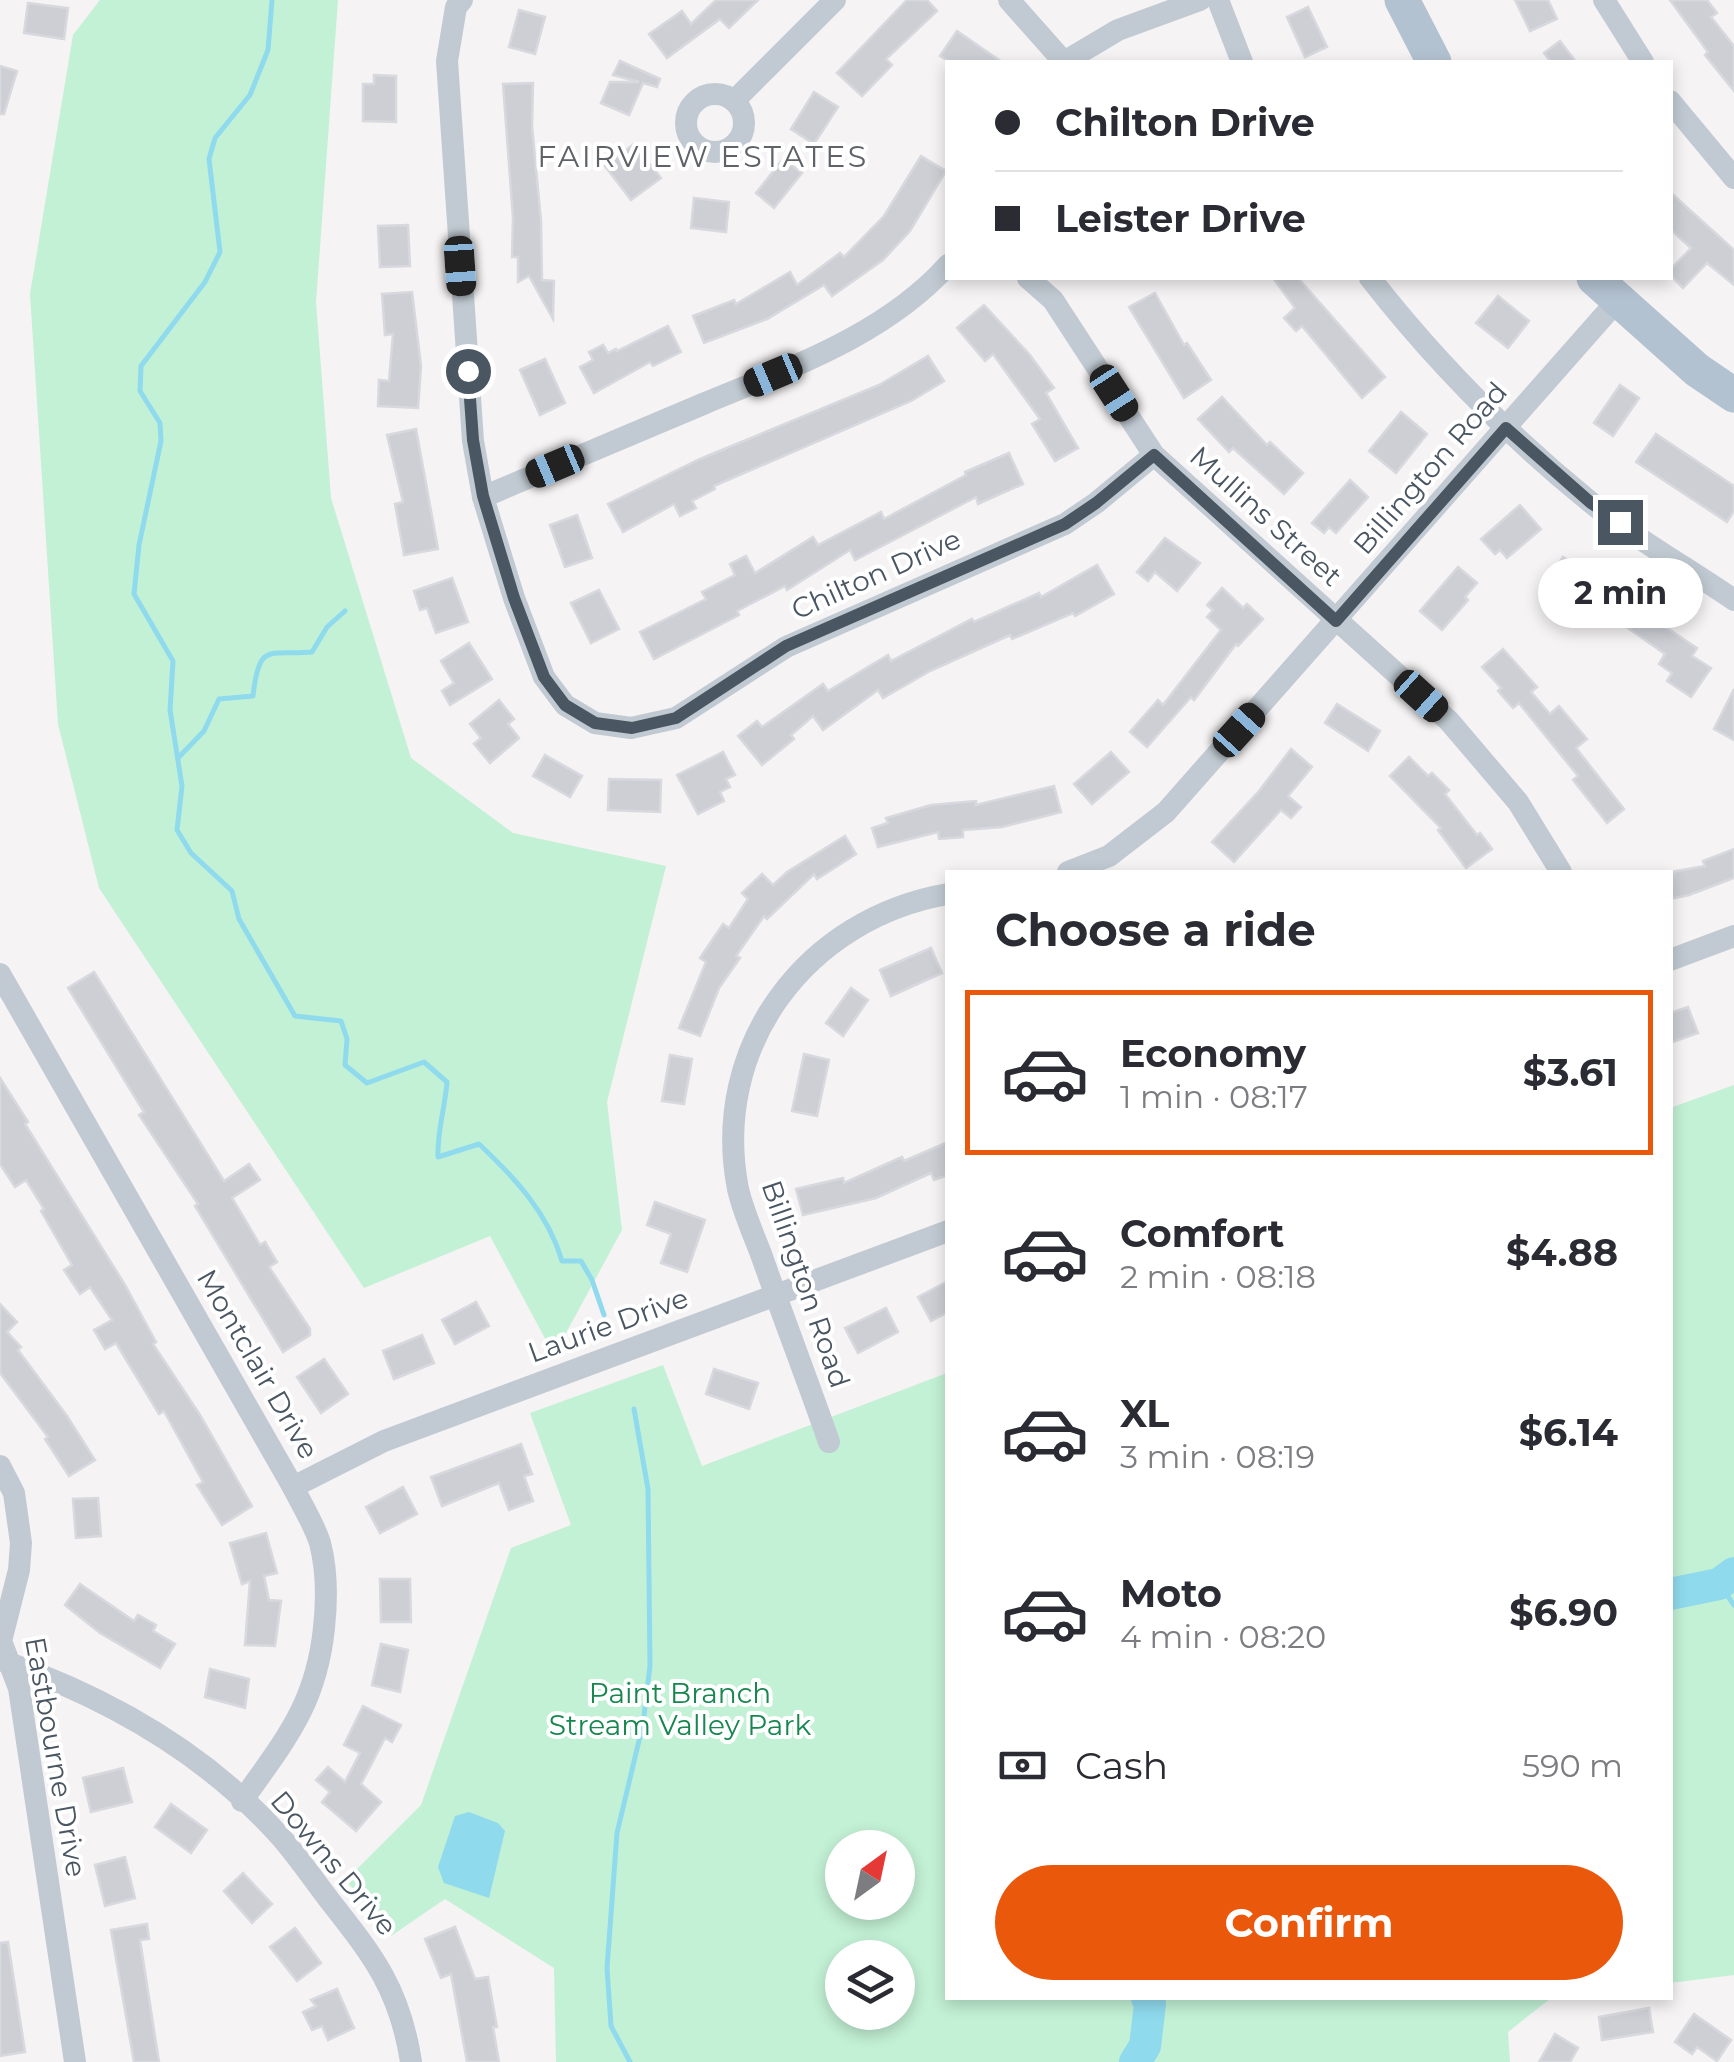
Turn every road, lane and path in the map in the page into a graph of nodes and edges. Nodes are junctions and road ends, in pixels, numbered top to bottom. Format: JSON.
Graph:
{"nodes":[{"id":1,"x":462,"y":0,"type":"edge"},
{"id":2,"x":835,"y":0,"type":"edge"},
{"id":3,"x":1010,"y":0,"type":"edge"},
{"id":4,"x":1200,"y":0,"type":"edge"},
{"id":5,"x":1218,"y":0,"type":"edge"},
{"id":6,"x":1402,"y":0,"type":"edge"},
{"id":7,"x":1604,"y":0,"type":"edge"},
{"id":8,"x":1062,"y":60,"type":"edge"},
{"id":9,"x":1067,"y":60,"type":"edge"},
{"id":10,"x":1241,"y":60,"type":"edge"},
{"id":11,"x":1433,"y":60,"type":"edge"},
{"id":12,"x":1642,"y":60,"type":"edge"},
{"id":13,"x":735,"y":100,"type":"dead end"},
{"id":14,"x":1673,"y":105,"type":"edge"},
{"id":15,"x":1734,"y":178,"type":"edge"},
{"id":16,"x":945,"y":268,"type":"edge"},
{"id":17,"x":1030,"y":280,"type":"edge"},
{"id":18,"x":1372,"y":280,"type":"edge"},
{"id":19,"x":1605,"y":289,"type":"edge"},
{"id":20,"x":1734,"y":395,"type":"edge"},
{"id":21,"x":1506,"y":428,"type":"junction"},
{"id":22,"x":1154,"y":455,"type":"junction"},
{"id":23,"x":483,"y":496,"type":"junction"},
{"id":24,"x":1734,"y":600,"type":"edge"},
{"id":25,"x":1336,"y":621,"type":"junction"},
{"id":26,"x":1073,"y":870,"type":"edge"},
{"id":27,"x":1560,"y":870,"type":"edge"},
{"id":28,"x":945,"y":895,"type":"edge"},
{"id":29,"x":1734,"y":936,"type":"edge"},
{"id":30,"x":1673,"y":959,"type":"edge"},
{"id":31,"x":0,"y":974,"type":"edge"},
{"id":32,"x":945,"y":1232,"type":"edge"},
{"id":33,"x":775,"y":1295,"type":"junction"},
{"id":34,"x":829,"y":1442,"type":"dead end"},
{"id":35,"x":0,"y":1466,"type":"edge"},
{"id":36,"x":293,"y":1486,"type":"junction"},
{"id":37,"x":4,"y":1662,"type":"edge"},
{"id":38,"x":242,"y":1801,"type":"junction"},
{"id":39,"x":74,"y":2062,"type":"edge"},
{"id":40,"x":411,"y":2062,"type":"edge"}],
"edges":[{"from":1,"to":23,"type":"street","name":"Chilton Drive"},
{"from":2,"to":13,"type":"street"},
{"from":3,"to":8,"type":"street"},
{"from":4,"to":9,"type":"street"},
{"from":5,"to":10,"type":"street"},
{"from":6,"to":11,"type":"main road"},
{"from":7,"to":12,"type":"street"},
{"from":14,"to":15,"type":"street"},
{"from":16,"to":23,"type":"street"},
{"from":17,"to":22,"type":"street","name":"Mullins Street"},
{"from":18,"to":21,"type":"street"},
{"from":19,"to":20,"type":"main road"},
{"from":19,"to":21,"type":"street","name":"Billington Road"},
{"from":21,"to":24,"type":"street"},
{"from":21,"to":25,"type":"street","name":"Billington Road"},
{"from":22,"to":23,"type":"street","name":"Chilton Drive"},
{"from":22,"to":25,"type":"street","name":"Mullins Street"},
{"from":25,"to":26,"type":"street","name":"Billington Road"},
{"from":25,"to":27,"type":"street","name":"Mullins Street"},
{"from":28,"to":33,"type":"street","name":"Billington Road"},
{"from":29,"to":30,"type":"street"},
{"from":31,"to":36,"type":"street","name":"Montclair Drive"},
{"from":32,"to":33,"type":"street","name":"Laurie Drive"},
{"from":33,"to":34,"type":"street","name":"Billington Road"},
{"from":33,"to":36,"type":"street","name":"Laurie Drive"},
{"from":35,"to":37,"type":"street","name":"Eastbourne Drive"},
{"from":36,"to":38,"type":"street","name":"Montclair Drive"},
{"from":37,"to":38,"type":"street","name":"Downs Drive"},
{"from":37,"to":39,"type":"street","name":"Eastbourne Drive"},
{"from":38,"to":40,"type":"street","name":"Downs Drive"}]}
